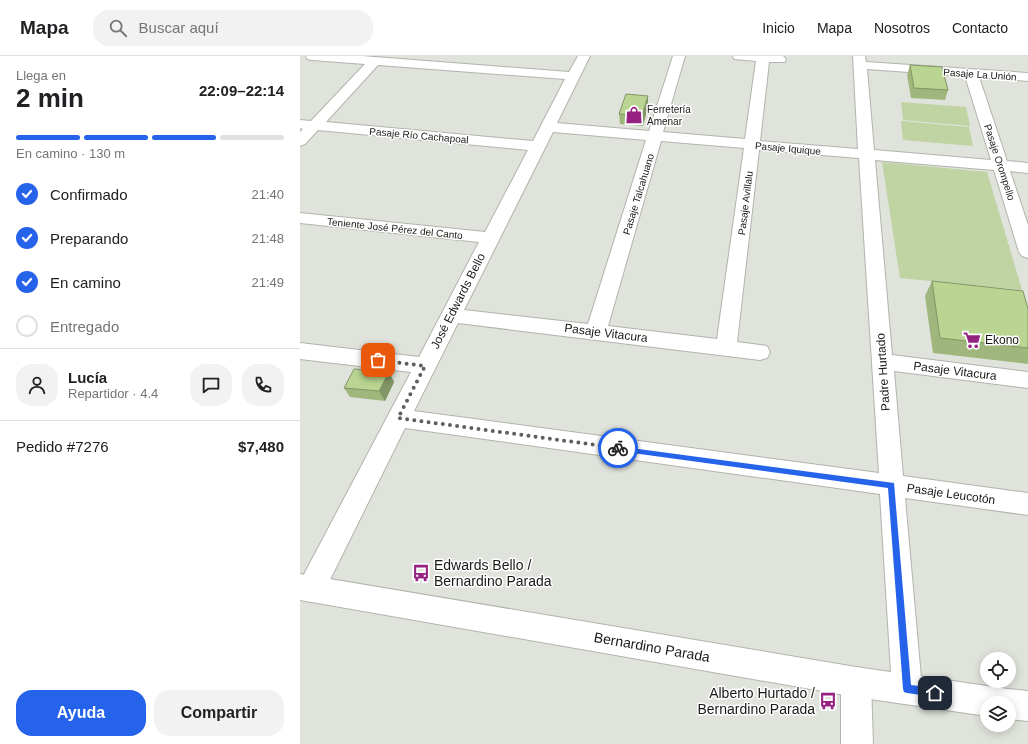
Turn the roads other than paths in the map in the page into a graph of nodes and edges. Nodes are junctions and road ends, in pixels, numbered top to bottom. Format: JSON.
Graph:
{"nodes":[{"id":1,"x":312,"y":56,"type":"edge"},
{"id":2,"x":584,"y":56,"type":"edge"},
{"id":3,"x":679,"y":56,"type":"edge"},
{"id":4,"x":739,"y":56,"type":"edge"},
{"id":5,"x":763,"y":58,"type":"junction"},
{"id":6,"x":780,"y":59,"type":"dead end"},
{"id":7,"x":860,"y":60,"type":"edge"},
{"id":8,"x":375,"y":61,"type":"junction"},
{"id":9,"x":972,"y":73,"type":"junction"},
{"id":10,"x":574,"y":76,"type":"junction"},
{"id":11,"x":1028,"y":77,"type":"edge"},
{"id":12,"x":307,"y":125,"type":"edge"},
{"id":13,"x":548,"y":127,"type":"junction"},
{"id":14,"x":655,"y":136,"type":"junction"},
{"id":15,"x":300,"y":141,"type":"edge"},
{"id":16,"x":752,"y":144,"type":"junction"},
{"id":17,"x":538,"y":146,"type":"junction"},
{"id":18,"x":867,"y":154,"type":"junction"},
{"id":19,"x":1001,"y":166,"type":"junction"},
{"id":20,"x":1028,"y":168,"type":"edge"},
{"id":21,"x":300,"y":218,"type":"edge"},
{"id":22,"x":491,"y":238,"type":"junction"},
{"id":23,"x":1028,"y":252,"type":"edge"},
{"id":24,"x":451,"y":316,"type":"junction"},
{"id":25,"x":596,"y":332,"type":"junction"},
{"id":26,"x":726,"y":348,"type":"junction"},
{"id":27,"x":300,"y":351,"type":"edge"},
{"id":28,"x":760,"y":352,"type":"dead end"},
{"id":29,"x":882,"y":362,"type":"junction"},
{"id":30,"x":425,"y":366,"type":"junction"},
{"id":31,"x":1028,"y":380,"type":"edge"},
{"id":32,"x":398,"y":418,"type":"junction"},
{"id":33,"x":891,"y":486,"type":"junction"},
{"id":34,"x":1028,"y":504,"type":"edge"},
{"id":35,"x":305,"y":588,"type":"edge"},
{"id":36,"x":856,"y":682,"type":"junction"},
{"id":37,"x":907,"y":689,"type":"junction"},
{"id":38,"x":980,"y":700,"type":"edge"},
{"id":39,"x":1016,"y":705,"type":"edge"},
{"id":40,"x":1028,"y":706,"type":"edge"},
{"id":41,"x":858,"y":744,"type":"edge"}],
"edges":[{"from":1,"to":8,"type":"street"},
{"from":2,"to":10,"type":"street","name":"José Edwards Bello"},
{"from":3,"to":14,"type":"street","name":"Pasaje Talcahuano"},
{"from":4,"to":5,"type":"street"},
{"from":5,"to":6,"type":"street"},
{"from":5,"to":16,"type":"street","name":"Pasaje Avillalu"},
{"from":7,"to":9,"type":"street","name":"Pasaje La Unión"},
{"from":7,"to":18,"type":"street","name":"Padre Hurtado"},
{"from":8,"to":10,"type":"street"},
{"from":8,"to":12,"type":"street"},
{"from":9,"to":11,"type":"street","name":"Pasaje La Unión"},
{"from":9,"to":19,"type":"street","name":"Pasaje Orompello"},
{"from":10,"to":13,"type":"street","name":"José Edwards Bello"},
{"from":12,"to":15,"type":"street"},
{"from":12,"to":17,"type":"street","name":"Pasaje Río Cachapoal"},
{"from":13,"to":14,"type":"street","name":"Pasaje Iquique"},
{"from":13,"to":17,"type":"street","name":"José Edwards Bello"},
{"from":14,"to":16,"type":"street","name":"Pasaje Iquique"},
{"from":14,"to":25,"type":"street","name":"Pasaje Talcahuano"},
{"from":16,"to":18,"type":"street","name":"Pasaje Iquique"},
{"from":16,"to":26,"type":"street","name":"Pasaje Avillalu"},
{"from":17,"to":22,"type":"street","name":"José Edwards Bello"},
{"from":18,"to":19,"type":"street","name":"Pasaje Iquique"},
{"from":18,"to":29,"type":"street","name":"Padre Hurtado"},
{"from":19,"to":20,"type":"street","name":"Pasaje Iquique"},
{"from":19,"to":23,"type":"street","name":"Pasaje Orompello"},
{"from":21,"to":22,"type":"street","name":"Teniente José Pérez del Canto"},
{"from":22,"to":24,"type":"street","name":"José Edwards Bello"},
{"from":24,"to":25,"type":"street","name":"Pasaje Vitacura"},
{"from":24,"to":30,"type":"street","name":"José Edwards Bello"},
{"from":25,"to":26,"type":"street","name":"Pasaje Vitacura"},
{"from":26,"to":28,"type":"street","name":"Pasaje Vitacura"},
{"from":27,"to":30,"type":"street"},
{"from":29,"to":31,"type":"street","name":"Pasaje Vitacura"},
{"from":29,"to":33,"type":"street","name":"Padre Hurtado"},
{"from":30,"to":32,"type":"street","name":"José Edwards Bello"},
{"from":32,"to":33,"type":"street","name":"Pasaje Leucotón"},
{"from":32,"to":35,"type":"street","name":"José Edwards Bello"},
{"from":33,"to":34,"type":"street","name":"Pasaje Leucotón"},
{"from":33,"to":37,"type":"street","name":"Padre Hurtado"},
{"from":35,"to":36,"type":"street","name":"Bernardino Parada"},
{"from":36,"to":37,"type":"street","name":"Bernardino Parada"},
{"from":36,"to":41,"type":"street"},
{"from":37,"to":38,"type":"street","name":"Bernardino Parada"},
{"from":39,"to":40,"type":"street"}]}
